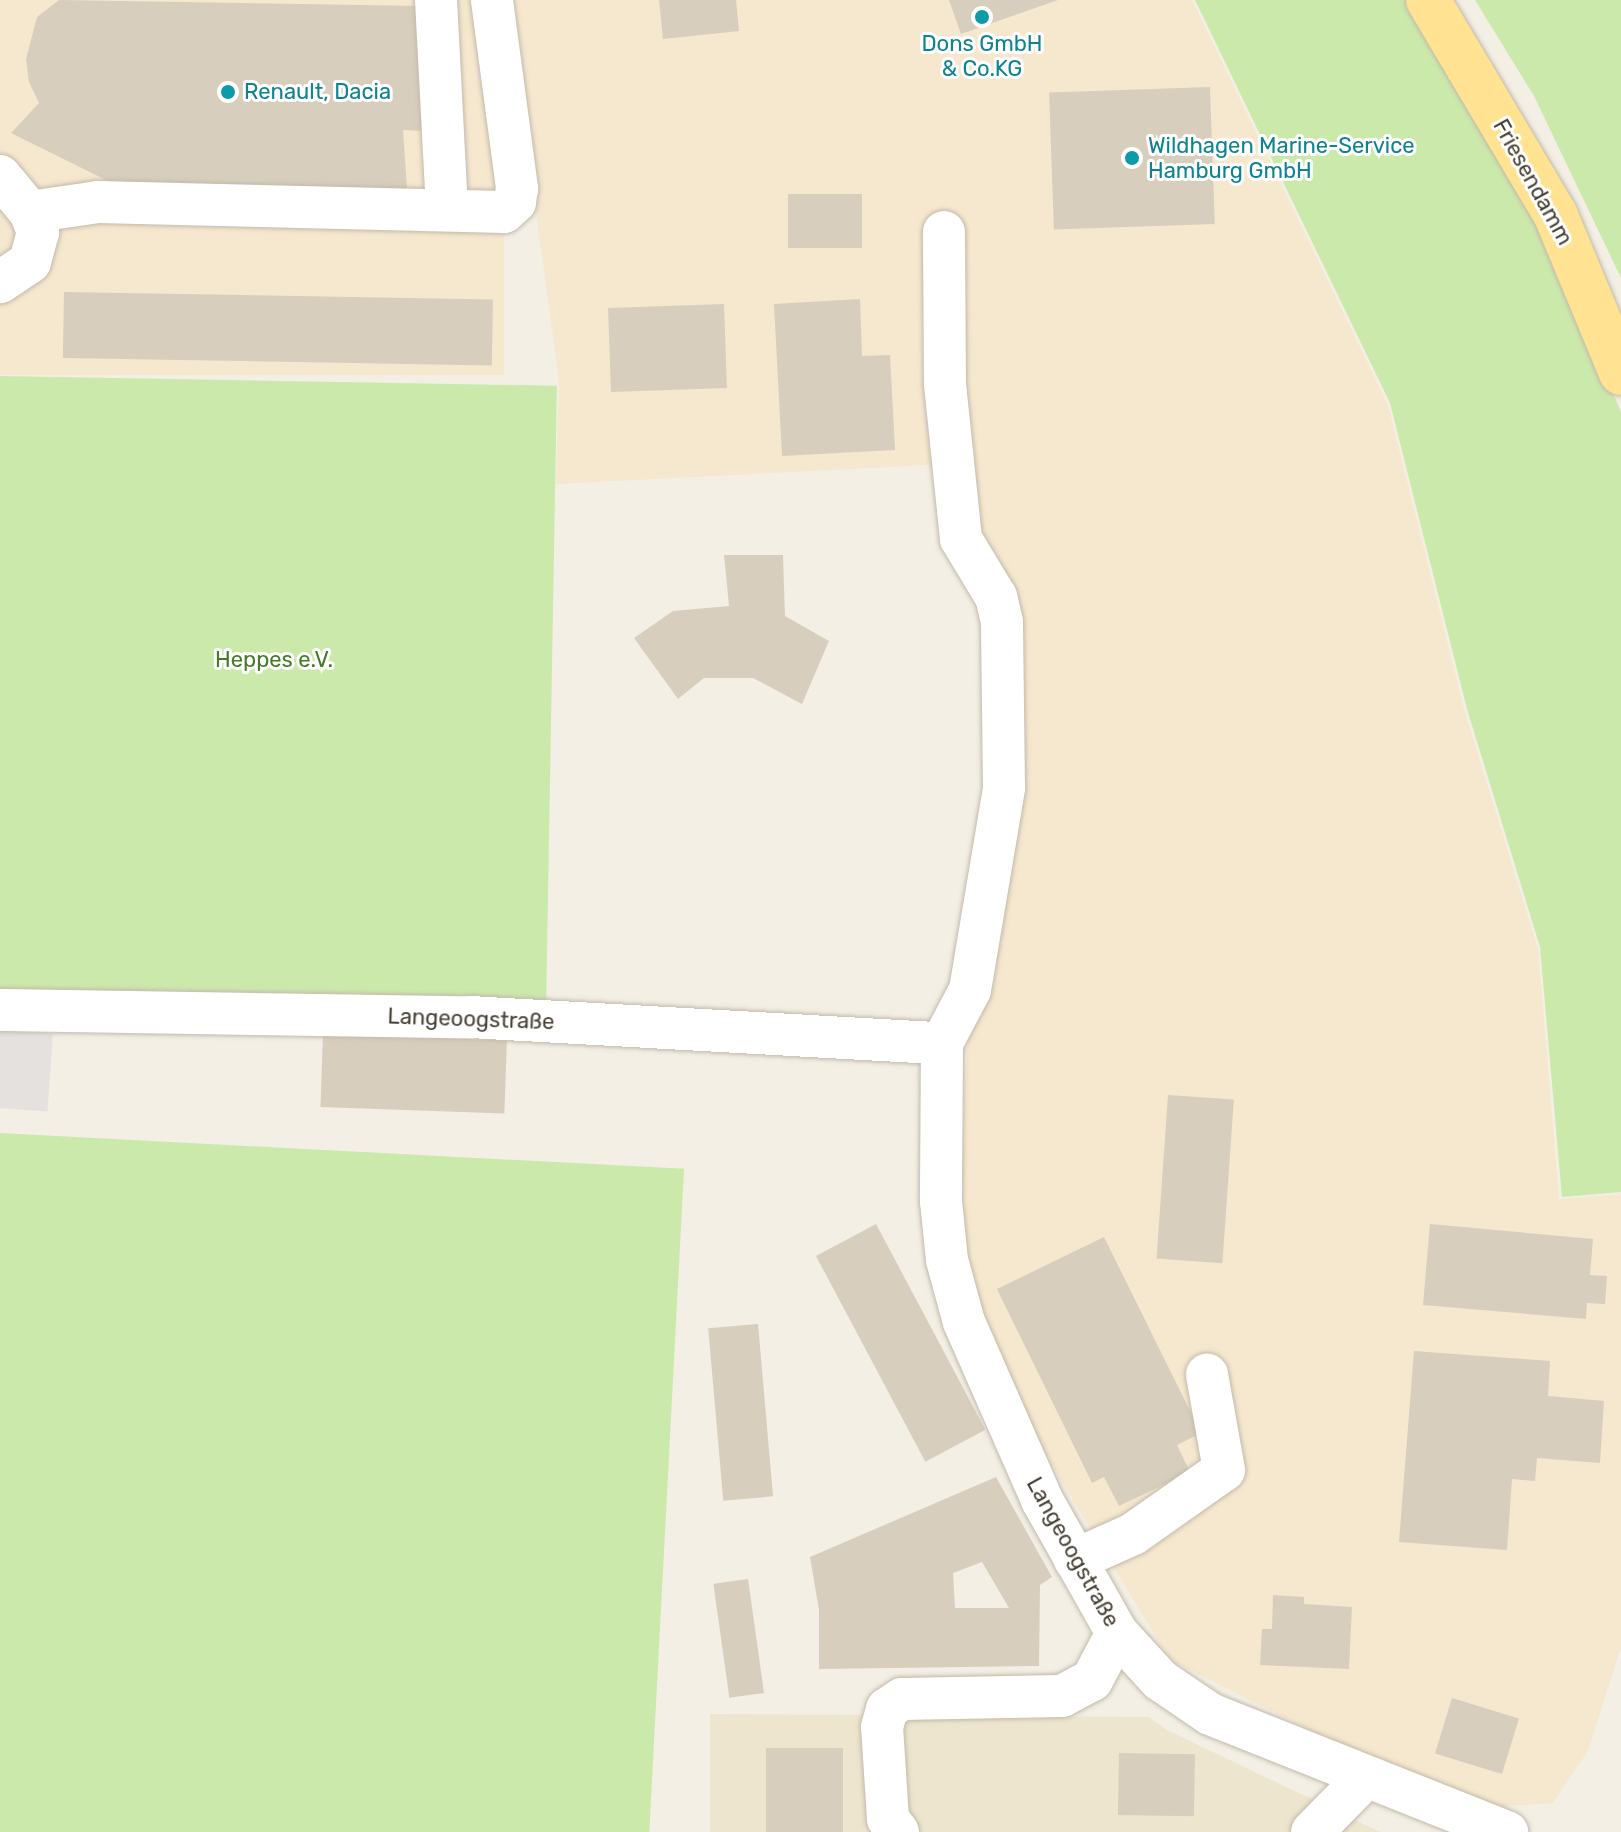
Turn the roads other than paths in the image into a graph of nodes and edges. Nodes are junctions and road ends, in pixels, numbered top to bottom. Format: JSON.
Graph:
{"nodes":[{"id":1,"x":436,"y":0,"type":"edge"},
{"id":2,"x":492,"y":0,"type":"edge"},
{"id":3,"x":1428,"y":0,"type":"edge"},
{"id":4,"x":0,"y":176,"type":"edge"},
{"id":5,"x":447,"y":210,"type":"junction"},
{"id":6,"x":30,"y":212,"type":"junction"},
{"id":7,"x":944,"y":232,"type":"dead end"},
{"id":8,"x":0,"y":282,"type":"edge"},
{"id":9,"x":1621,"y":373,"type":"edge"},
{"id":10,"x":0,"y":1010,"type":"edge"},
{"id":11,"x":942,"y":1043,"type":"junction"},
{"id":12,"x":1207,"y":1375,"type":"dead end"},
{"id":13,"x":1075,"y":1560,"type":"junction"},
{"id":14,"x":1117,"y":1633,"type":"junction"},
{"id":15,"x":1365,"y":1778,"type":"junction"},
{"id":16,"x":898,"y":1832,"type":"edge"},
{"id":17,"x":1312,"y":1832,"type":"edge"},
{"id":18,"x":1507,"y":1832,"type":"edge"}],
"edges":[{"from":1,"to":5,"type":"street"},
{"from":2,"to":5,"type":"street"},
{"from":3,"to":9,"type":"main road","name":"Friesendamm"},
{"from":4,"to":6,"type":"street"},
{"from":5,"to":6,"type":"street"},
{"from":6,"to":8,"type":"street"},
{"from":7,"to":11,"type":"street","name":"Langeoogstraße"},
{"from":10,"to":11,"type":"street","name":"Langeoogstraße"},
{"from":11,"to":13,"type":"street","name":"Langeoogstraße"},
{"from":12,"to":13,"type":"street"},
{"from":13,"to":14,"type":"street","name":"Langeoogstraße"},
{"from":14,"to":15,"type":"street","name":"Langeoogstraße"},
{"from":14,"to":16,"type":"street"},
{"from":15,"to":17,"type":"street"},
{"from":15,"to":18,"type":"street","name":"Langeoogstraße"}]}
